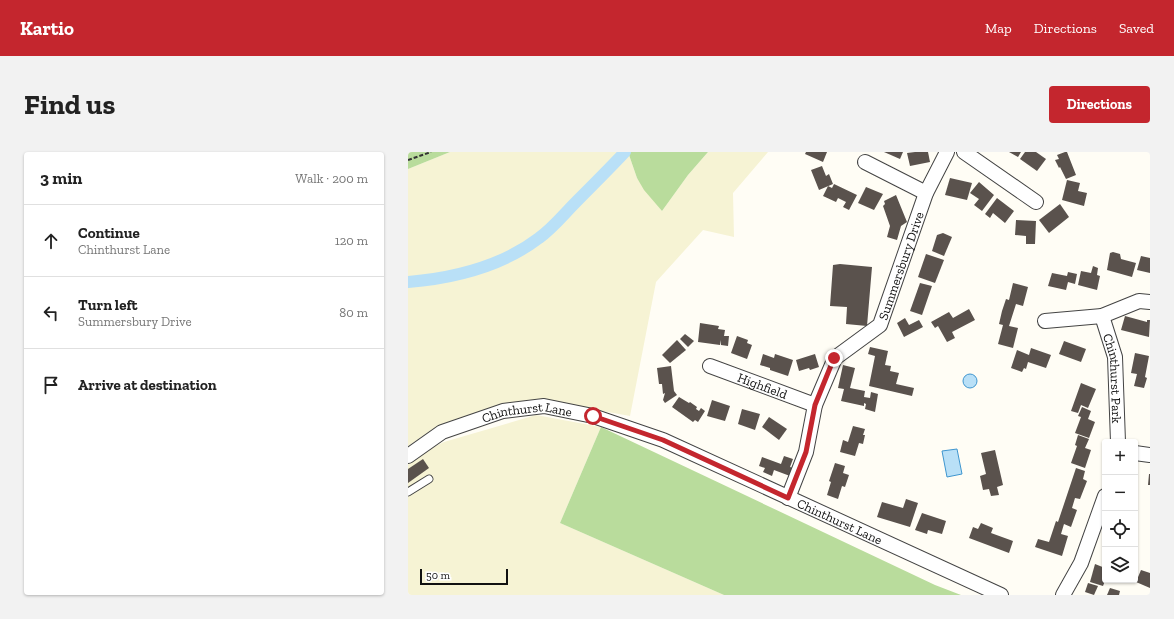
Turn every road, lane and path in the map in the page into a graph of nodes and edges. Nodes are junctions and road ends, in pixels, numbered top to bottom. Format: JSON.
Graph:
{"nodes":[{"id":1,"x":431,"y":152,"type":"edge"},
{"id":2,"x":947,"y":152,"type":"edge"},
{"id":3,"x":964,"y":152,"type":"edge"},
{"id":4,"x":408,"y":160,"type":"edge"},
{"id":5,"x":865,"y":162,"type":"dead end"},
{"id":6,"x":926,"y":193,"type":"junction"},
{"id":7,"x":1036,"y":202,"type":"dead end"},
{"id":8,"x":1150,"y":302,"type":"edge"},
{"id":9,"x":1102,"y":316,"type":"junction"},
{"id":10,"x":1045,"y":321,"type":"dead end"},
{"id":11,"x":710,"y":366,"type":"dead end"},
{"id":12,"x":815,"y":405,"type":"junction"},
{"id":13,"x":1118,"y":439,"type":"edge"},
{"id":14,"x":1138,"y":454,"type":"edge"},
{"id":15,"x":1150,"y":455,"type":"edge"},
{"id":16,"x":408,"y":456,"type":"edge"},
{"id":17,"x":429,"y":478,"type":"dead end"},
{"id":18,"x":408,"y":492,"type":"edge"},
{"id":19,"x":788,"y":498,"type":"junction"},
{"id":20,"x":1102,"y":504,"type":"edge"},
{"id":21,"x":1001,"y":595,"type":"edge"},
{"id":22,"x":1063,"y":595,"type":"edge"}],
"edges":[{"from":1,"to":4,"type":"path"},
{"from":2,"to":6,"type":"street","name":"Summersbury Drive"},
{"from":3,"to":7,"type":"street"},
{"from":5,"to":6,"type":"street"},
{"from":6,"to":12,"type":"street","name":"Summersbury Drive"},
{"from":8,"to":9,"type":"street","name":"Chinthurst Park"},
{"from":9,"to":10,"type":"street","name":"Chinthurst Park"},
{"from":9,"to":13,"type":"street","name":"Chinthurst Park"},
{"from":11,"to":12,"type":"street","name":"Highfield"},
{"from":12,"to":19,"type":"street","name":"Summersbury Drive"},
{"from":14,"to":15,"type":"street"},
{"from":16,"to":19,"type":"street","name":"Chinthurst Lane"},
{"from":17,"to":18,"type":"lane"},
{"from":19,"to":21,"type":"street","name":"Chinthurst Lane"},
{"from":20,"to":22,"type":"street"}]}
